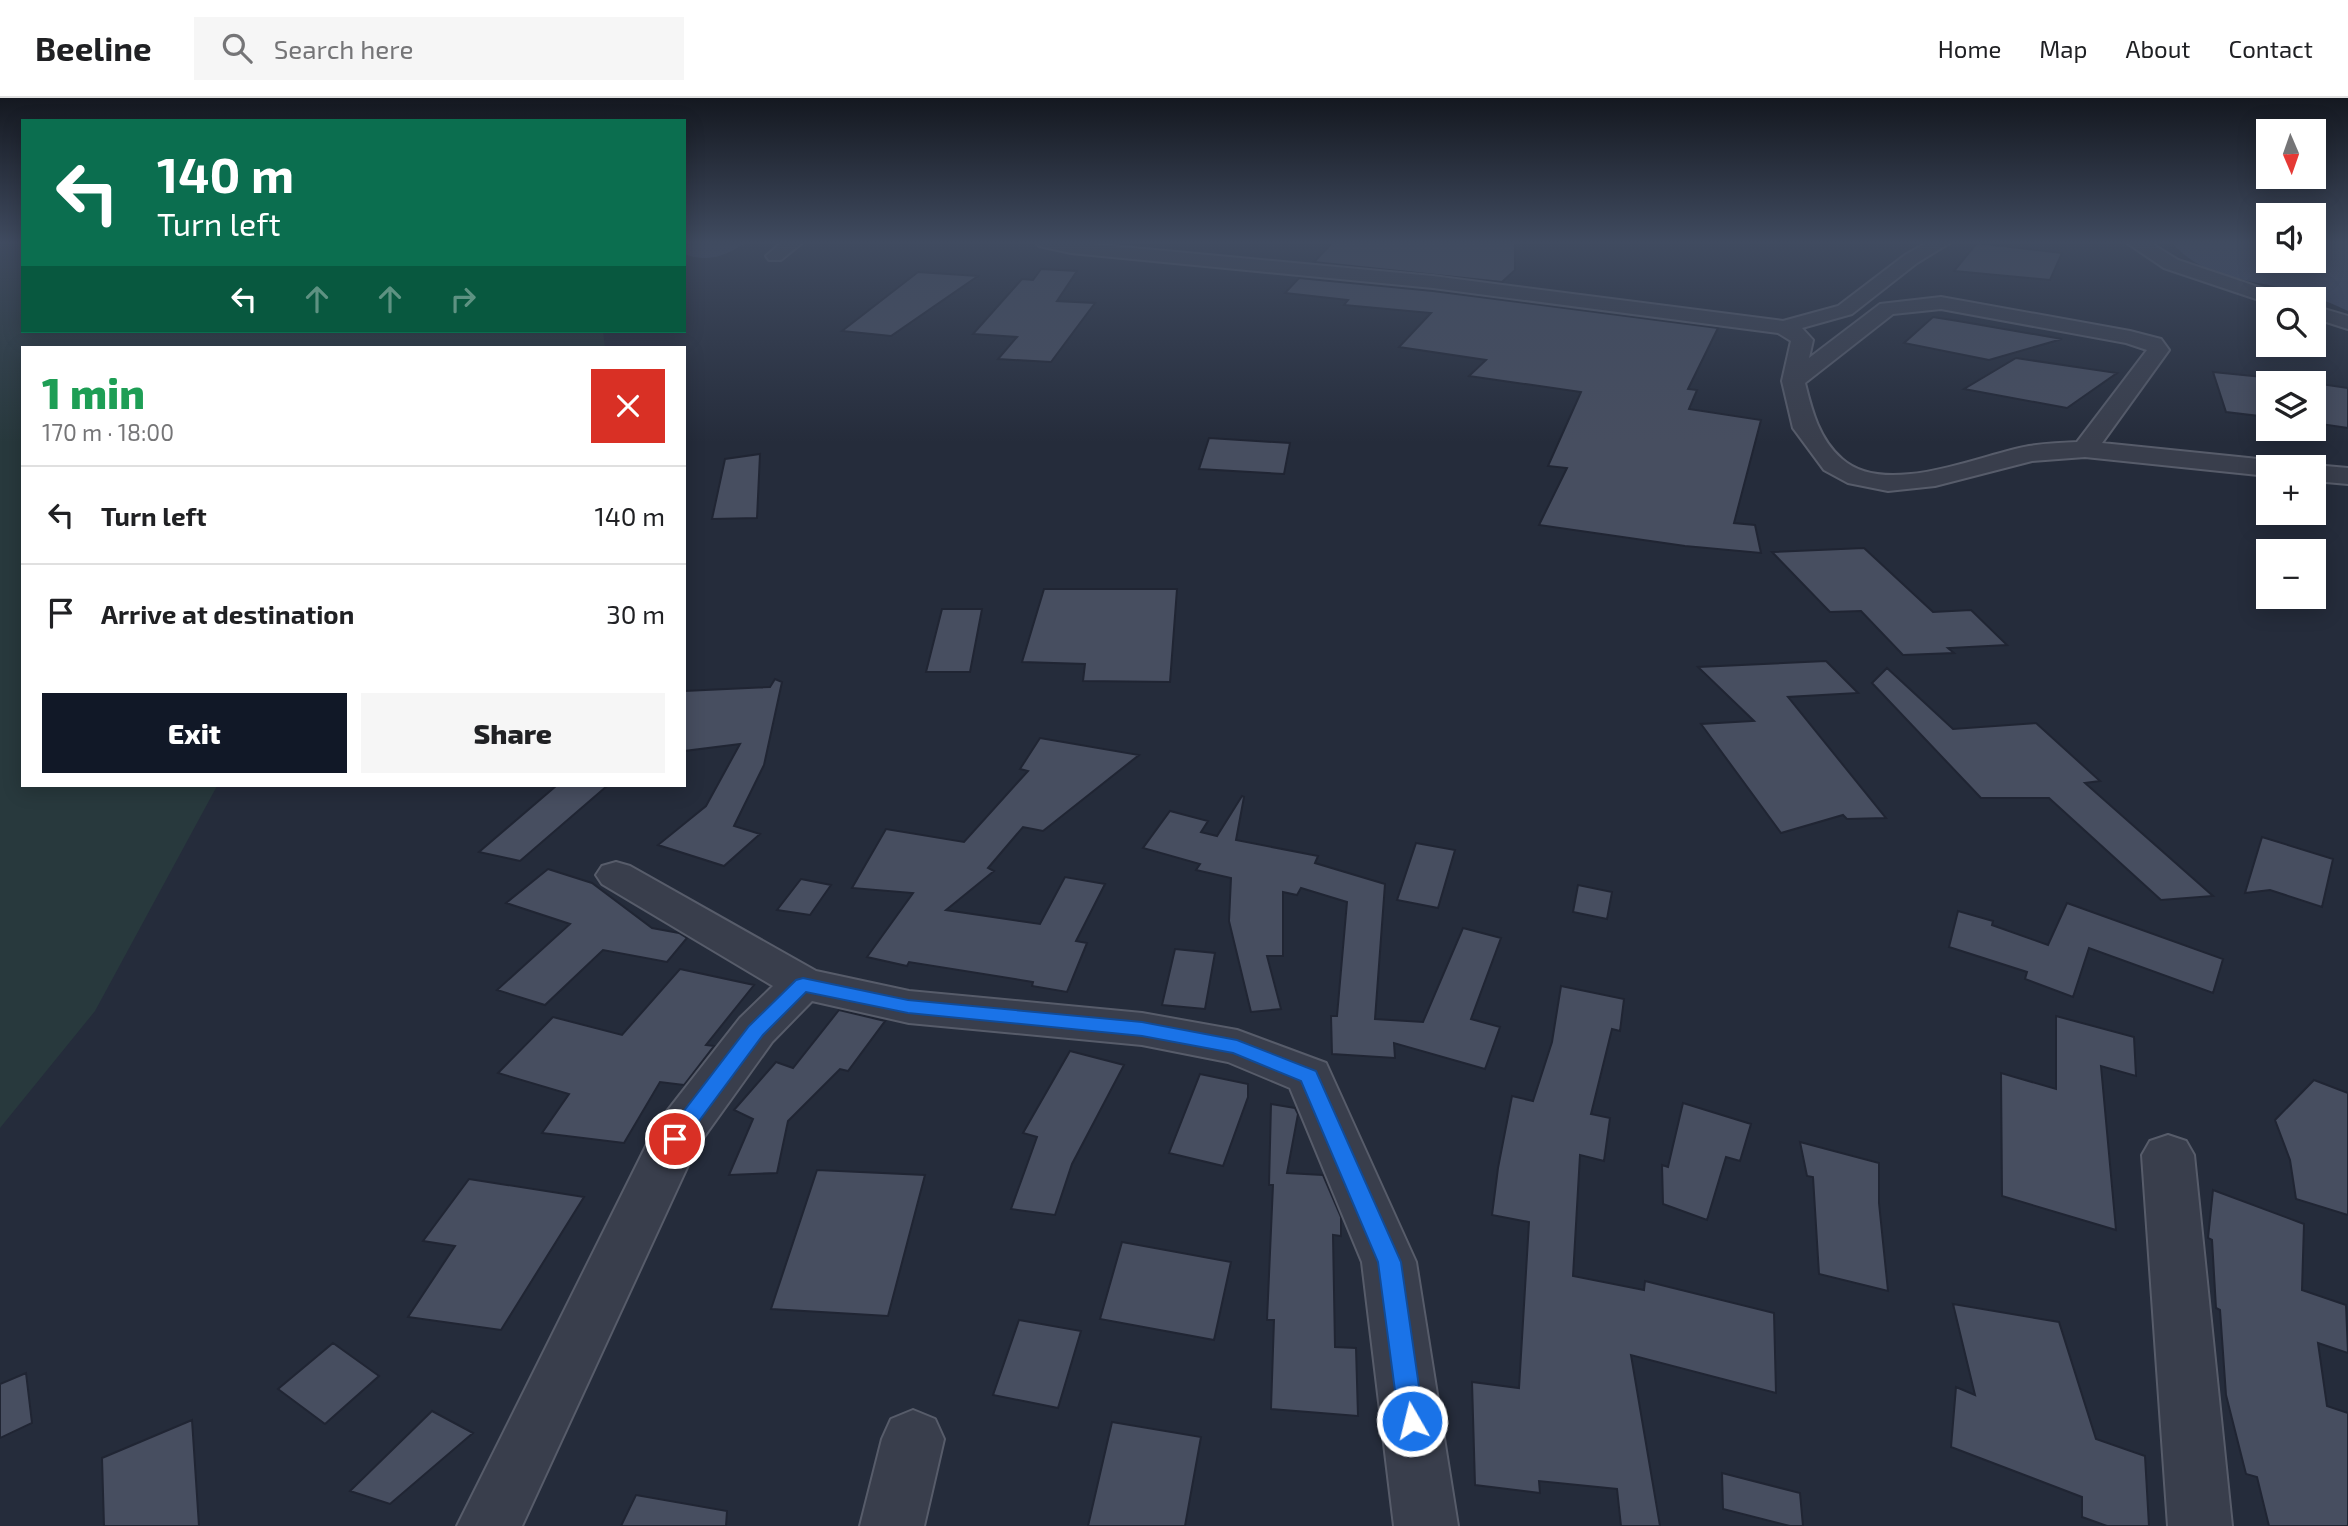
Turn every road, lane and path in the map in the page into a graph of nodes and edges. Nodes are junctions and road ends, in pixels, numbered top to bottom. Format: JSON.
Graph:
{"nodes":[{"id":1,"x":1640,"y":309,"type":"edge"},
{"id":2,"x":1847,"y":309,"type":"edge"},
{"id":3,"x":1886,"y":309,"type":"edge"},
{"id":4,"x":1972,"y":309,"type":"edge"},
{"id":5,"x":2326,"y":316,"type":"edge"},
{"id":6,"x":2348,"y":323,"type":"edge"},
{"id":7,"x":1783,"y":327,"type":"junction"},
{"id":8,"x":1793,"y":381,"type":"junction"},
{"id":9,"x":2085,"y":449,"type":"junction"},
{"id":10,"x":2256,"y":467,"type":"edge"},
{"id":11,"x":2326,"y":474,"type":"edge"},
{"id":12,"x":2348,"y":476,"type":"edge"},
{"id":13,"x":616,"y":875,"type":"dead end"},
{"id":14,"x":803,"y":984,"type":"junction"},
{"id":15,"x":2168,"y":1154,"type":"dead end"},
{"id":16,"x":912,"y":1439,"type":"dead end"},
{"id":17,"x":489,"y":1526,"type":"edge"},
{"id":18,"x":892,"y":1526,"type":"edge"},
{"id":19,"x":1426,"y":1526,"type":"edge"},
{"id":20,"x":2200,"y":1526,"type":"edge"}],
"edges":[{"from":1,"to":7,"type":"street"},
{"from":2,"to":7,"type":"street"},
{"from":3,"to":8,"type":"street"},
{"from":4,"to":9,"type":"street"},
{"from":5,"to":6,"type":"street"},
{"from":7,"to":8,"type":"street"},
{"from":8,"to":9,"type":"street"},
{"from":9,"to":10,"type":"street"},
{"from":11,"to":12,"type":"street"},
{"from":13,"to":14,"type":"street"},
{"from":14,"to":17,"type":"street"},
{"from":14,"to":19,"type":"street"},
{"from":15,"to":20,"type":"street"},
{"from":16,"to":18,"type":"street"}]}
